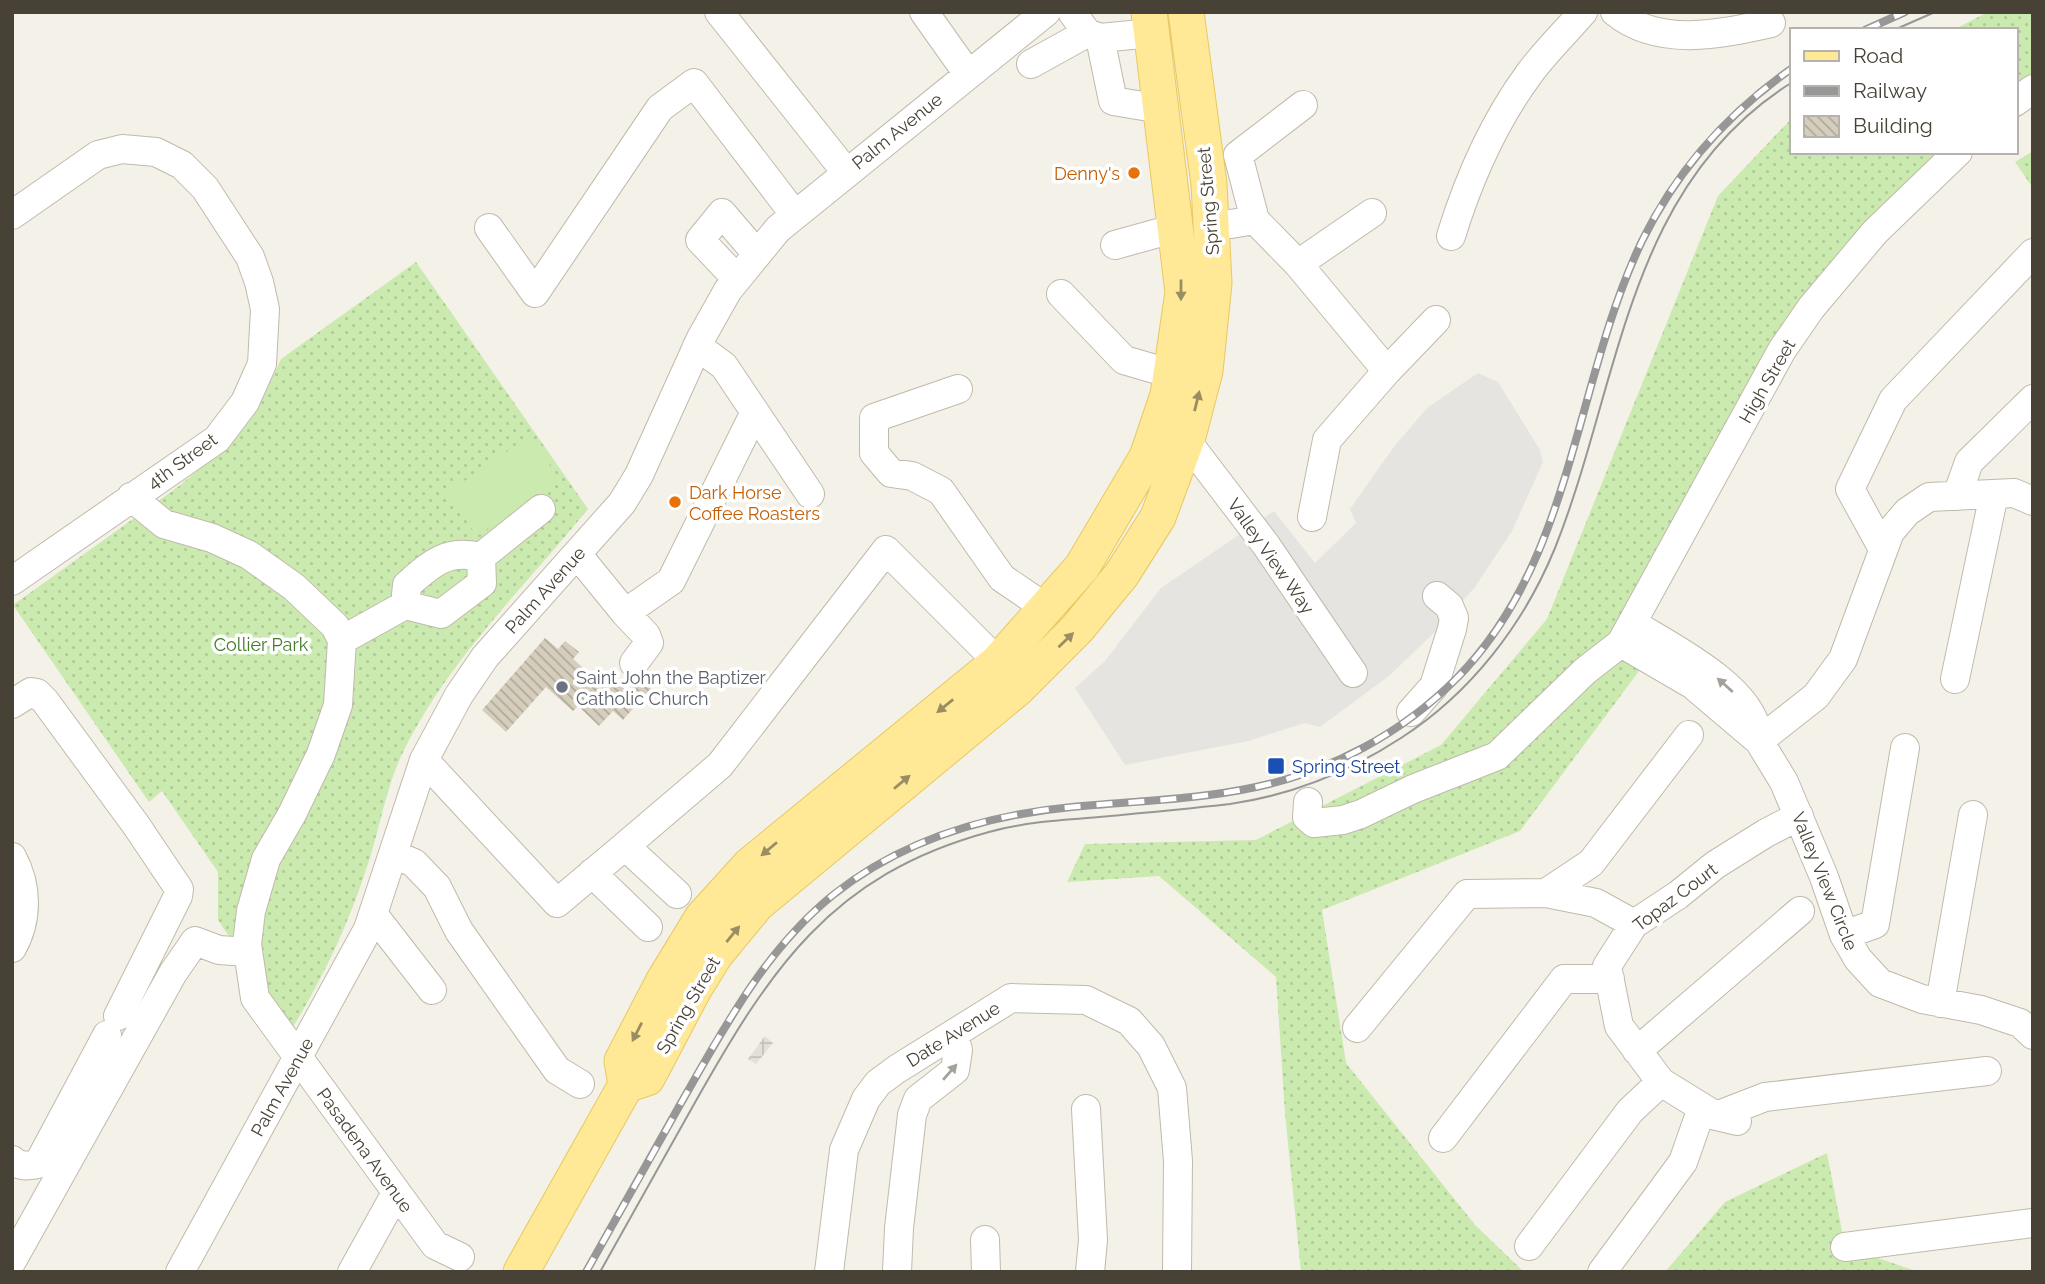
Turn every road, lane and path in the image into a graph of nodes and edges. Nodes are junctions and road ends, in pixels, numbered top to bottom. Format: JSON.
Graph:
{"nodes":[{"id":1,"x":719,"y":12,"type":"edge"},
{"id":2,"x":924,"y":12,"type":"edge"},
{"id":3,"x":1046,"y":12,"type":"edge"},
{"id":4,"x":1186,"y":12,"type":"edge"},
{"id":5,"x":1583,"y":12,"type":"edge"},
{"id":6,"x":1615,"y":12,"type":"edge"},
{"id":7,"x":1150,"y":22,"type":"edge"},
{"id":8,"x":1771,"y":23,"type":"dead end"},
{"id":9,"x":1086,"y":28,"type":"edge"},
{"id":10,"x":1031,"y":64,"type":"dead end"},
{"id":11,"x":968,"y":74,"type":"junction"},
{"id":12,"x":2033,"y":89,"type":"edge"},
{"id":13,"x":2017,"y":101,"type":"edge"},
{"id":14,"x":1303,"y":105,"type":"dead end"},
{"id":15,"x":1161,"y":109,"type":"junction"},
{"id":16,"x":1956,"y":154,"type":"edge"},
{"id":17,"x":846,"y":172,"type":"junction"},
{"id":18,"x":1372,"y":213,"type":"dead end"},
{"id":19,"x":12,"y":215,"type":"edge"},
{"id":20,"x":795,"y":215,"type":"junction"},
{"id":21,"x":1255,"y":220,"type":"junction"},
{"id":22,"x":1211,"y":223,"type":"junction"},
{"id":23,"x":1176,"y":225,"type":"junction"},
{"id":24,"x":489,"y":228,"type":"dead end"},
{"id":25,"x":1451,"y":236,"type":"dead end"},
{"id":26,"x":1115,"y":245,"type":"dead end"},
{"id":27,"x":2033,"y":253,"type":"edge"},
{"id":28,"x":757,"y":254,"type":"junction"},
{"id":29,"x":1298,"y":264,"type":"junction"},
{"id":30,"x":737,"y":279,"type":"junction"},
{"id":31,"x":1061,"y":294,"type":"dead end"},
{"id":32,"x":1436,"y":320,"type":"dead end"},
{"id":33,"x":697,"y":346,"type":"junction"},
{"id":34,"x":1387,"y":371,"type":"junction"},
{"id":35,"x":1172,"y":374,"type":"junction"},
{"id":36,"x":958,"y":389,"type":"dead end"},
{"id":37,"x":2033,"y":399,"type":"edge"},
{"id":38,"x":755,"y":412,"type":"junction"},
{"id":39,"x":1186,"y":440,"type":"junction"},
{"id":40,"x":810,"y":494,"type":"dead end"},
{"id":41,"x":1994,"y":494,"type":"junction"},
{"id":42,"x":1957,"y":496,"type":"junction"},
{"id":43,"x":131,"y":497,"type":"junction"},
{"id":44,"x":2033,"y":501,"type":"edge"},
{"id":45,"x":541,"y":509,"type":"dead end"},
{"id":46,"x":1312,"y":517,"type":"dead end"},
{"id":47,"x":1883,"y":549,"type":"junction"},
{"id":48,"x":577,"y":554,"type":"junction"},
{"id":49,"x":481,"y":557,"type":"junction"},
{"id":50,"x":12,"y":581,"type":"edge"},
{"id":51,"x":1437,"y":596,"type":"dead end"},
{"id":52,"x":405,"y":605,"type":"junction"},
{"id":53,"x":1046,"y":608,"type":"junction"},
{"id":54,"x":625,"y":613,"type":"junction"},
{"id":55,"x":1627,"y":633,"type":"junction"},
{"id":56,"x":342,"y":640,"type":"junction"},
{"id":57,"x":634,"y":663,"type":"dead end"},
{"id":58,"x":998,"y":663,"type":"junction"},
{"id":59,"x":1353,"y":673,"type":"dead end"},
{"id":60,"x":1955,"y":679,"type":"dead end"},
{"id":61,"x":12,"y":704,"type":"edge"},
{"id":62,"x":1411,"y":712,"type":"dead end"},
{"id":63,"x":1689,"y":735,"type":"dead end"},
{"id":64,"x":1759,"y":741,"type":"junction"},
{"id":65,"x":1905,"y":748,"type":"dead end"},
{"id":66,"x":424,"y":760,"type":"junction"},
{"id":67,"x":1308,"y":802,"type":"dead end"},
{"id":68,"x":1973,"y":814,"type":"dead end"},
{"id":69,"x":1799,"y":816,"type":"junction"},
{"id":70,"x":625,"y":846,"type":"junction"},
{"id":71,"x":393,"y":853,"type":"junction"},
{"id":72,"x":12,"y":857,"type":"edge"},
{"id":73,"x":592,"y":873,"type":"junction"},
{"id":74,"x":1546,"y":893,"type":"junction"},
{"id":75,"x":677,"y":894,"type":"dead end"},
{"id":76,"x":1800,"y":911,"type":"dead end"},
{"id":77,"x":373,"y":914,"type":"junction"},
{"id":78,"x":1634,"y":924,"type":"junction"},
{"id":79,"x":648,"y":927,"type":"dead end"},
{"id":80,"x":1844,"y":935,"type":"junction"},
{"id":81,"x":12,"y":948,"type":"edge"},
{"id":82,"x":248,"y":952,"type":"junction"},
{"id":83,"x":1610,"y":979,"type":"junction"},
{"id":84,"x":432,"y":990,"type":"dead end"},
{"id":85,"x":1940,"y":1003,"type":"junction"},
{"id":86,"x":1357,"y":1028,"type":"dead end"},
{"id":87,"x":954,"y":1034,"type":"junction"},
{"id":88,"x":2033,"y":1035,"type":"edge"},
{"id":89,"x":1637,"y":1051,"type":"junction"},
{"id":90,"x":298,"y":1058,"type":"junction"},
{"id":91,"x":1987,"y":1071,"type":"dead end"},
{"id":92,"x":1661,"y":1082,"type":"junction"},
{"id":93,"x":580,"y":1084,"type":"dead end"},
{"id":94,"x":626,"y":1084,"type":"junction"},
{"id":95,"x":1086,"y":1109,"type":"dead end"},
{"id":96,"x":1718,"y":1115,"type":"junction"},
{"id":97,"x":1443,"y":1138,"type":"dead end"},
{"id":98,"x":12,"y":1160,"type":"edge"},
{"id":99,"x":396,"y":1193,"type":"junction"},
{"id":100,"x":2033,"y":1223,"type":"edge"},
{"id":101,"x":985,"y":1240,"type":"dead end"},
{"id":102,"x":1529,"y":1246,"type":"dead end"},
{"id":103,"x":1845,"y":1247,"type":"dead end"},
{"id":104,"x":460,"y":1257,"type":"dead end"},
{"id":105,"x":12,"y":1261,"type":"edge"},
{"id":106,"x":180,"y":1272,"type":"edge"},
{"id":107,"x":352,"y":1272,"type":"edge"},
{"id":108,"x":522,"y":1272,"type":"edge"},
{"id":109,"x":829,"y":1272,"type":"edge"},
{"id":110,"x":897,"y":1272,"type":"edge"},
{"id":111,"x":986,"y":1272,"type":"edge"},
{"id":112,"x":1090,"y":1272,"type":"edge"},
{"id":113,"x":1177,"y":1272,"type":"edge"},
{"id":114,"x":1602,"y":1272,"type":"edge"}],
"edges":[{"from":1,"to":17,"type":"street"},
{"from":2,"to":11,"type":"street"},
{"from":3,"to":11,"type":"street","name":"Palm Avenue"},
{"from":4,"to":22,"type":"main road","name":"Spring Street"},
{"from":5,"to":25,"type":"street"},
{"from":6,"to":8,"type":"street"},
{"from":7,"to":9,"type":"street"},
{"from":7,"to":15,"type":"main road","name":"Spring Street"},
{"from":9,"to":10,"type":"street"},
{"from":9,"to":15,"type":"street"},
{"from":11,"to":17,"type":"street","name":"Palm Avenue"},
{"from":12,"to":13,"type":"street"},
{"from":14,"to":21,"type":"street"},
{"from":15,"to":23,"type":"main road","name":"Spring Street"},
{"from":16,"to":55,"type":"street","name":"High Street"},
{"from":17,"to":20,"type":"street","name":"Palm Avenue"},
{"from":18,"to":29,"type":"street"},
{"from":19,"to":43,"type":"street","name":"4th Street"},
{"from":20,"to":24,"type":"street"},
{"from":20,"to":28,"type":"street","name":"Palm Avenue"},
{"from":21,"to":22,"type":"street"},
{"from":21,"to":29,"type":"street"},
{"from":22,"to":23,"type":"main road"},
{"from":39,"to":22,"type":"main road","name":"Spring Street","one_way":true},
{"from":23,"to":26,"type":"street"},
{"from":23,"to":35,"type":"main road","name":"Spring Street","one_way":true},
{"from":27,"to":47,"type":"street"},
{"from":28,"to":30,"type":"street","name":"Palm Avenue"},
{"from":28,"to":30,"type":"street"},
{"from":29,"to":34,"type":"street"},
{"from":30,"to":33,"type":"street","name":"Palm Avenue"},
{"from":31,"to":35,"type":"street"},
{"from":32,"to":34,"type":"street"},
{"from":33,"to":38,"type":"street"},
{"from":33,"to":48,"type":"street","name":"Palm Avenue"},
{"from":34,"to":46,"type":"street"},
{"from":35,"to":53,"type":"main road","name":"Spring Street"},
{"from":36,"to":53,"type":"street"},
{"from":37,"to":42,"type":"street"},
{"from":38,"to":40,"type":"street"},
{"from":38,"to":54,"type":"street"},
{"from":39,"to":59,"type":"street","name":"Valley View Way"},
{"from":94,"to":39,"type":"main road","name":"Spring Street","one_way":true},
{"from":41,"to":42,"type":"street"},
{"from":41,"to":44,"type":"street"},
{"from":41,"to":60,"type":"street"},
{"from":42,"to":47,"type":"street"},
{"from":43,"to":50,"type":"street","name":"4th Street"},
{"from":43,"to":56,"type":"street"},
{"from":45,"to":49,"type":"street"},
{"from":47,"to":64,"type":"street"},
{"from":48,"to":54,"type":"street"},
{"from":48,"to":66,"type":"street","name":"Palm Avenue"},
{"from":49,"to":52,"type":"street"},
{"from":49,"to":52,"type":"street"},
{"from":51,"to":62,"type":"street"},
{"from":52,"to":56,"type":"street"},
{"from":53,"to":58,"type":"main road","name":"Spring Street"},
{"from":54,"to":57,"type":"street"},
{"from":55,"to":64,"type":"street","name":"Valley View Circle"},
{"from":55,"to":67,"type":"street"},
{"from":56,"to":82,"type":"street"},
{"from":58,"to":70,"type":"street"},
{"from":58,"to":94,"type":"main road","name":"Spring Street","one_way":true},
{"from":61,"to":98,"type":"street"},
{"from":63,"to":74,"type":"street"},
{"from":64,"to":69,"type":"street","name":"Valley View Circle"},
{"from":65,"to":80,"type":"street"},
{"from":66,"to":71,"type":"street","name":"Palm Avenue"},
{"from":66,"to":73,"type":"street"},
{"from":68,"to":85,"type":"street"},
{"from":69,"to":78,"type":"street","name":"Topaz Court"},
{"from":69,"to":80,"type":"street","name":"Valley View Circle"},
{"from":70,"to":73,"type":"street"},
{"from":70,"to":75,"type":"street"},
{"from":71,"to":77,"type":"street","name":"Palm Avenue"},
{"from":71,"to":93,"type":"street"},
{"from":72,"to":81,"type":"street"},
{"from":73,"to":79,"type":"street"},
{"from":74,"to":78,"type":"street"},
{"from":74,"to":86,"type":"street"},
{"from":76,"to":89,"type":"street"},
{"from":77,"to":84,"type":"street"},
{"from":77,"to":90,"type":"street","name":"Palm Avenue"},
{"from":78,"to":83,"type":"street","name":"Topaz Court"},
{"from":80,"to":85,"type":"street","name":"Valley View Circle"},
{"from":82,"to":90,"type":"street","name":"Pasadena Avenue"},
{"from":82,"to":105,"type":"street"},
{"from":83,"to":89,"type":"street","name":"Topaz Court"},
{"from":83,"to":97,"type":"street"},
{"from":85,"to":88,"type":"street","name":"Valley View Circle"},
{"from":87,"to":109,"type":"street","name":"Date Avenue"},
{"from":110,"to":87,"type":"street","one_way":true},
{"from":87,"to":113,"type":"street","name":"Date Avenue"},
{"from":89,"to":92,"type":"street","name":"Topaz Court"},
{"from":90,"to":99,"type":"street","name":"Pasadena Avenue"},
{"from":90,"to":106,"type":"street","name":"Palm Avenue"},
{"from":91,"to":96,"type":"street"},
{"from":92,"to":96,"type":"street","name":"Topaz Court"},
{"from":92,"to":102,"type":"street"},
{"from":94,"to":108,"type":"main road","name":"Spring Street"},
{"from":95,"to":112,"type":"street"},
{"from":96,"to":114,"type":"street"},
{"from":99,"to":104,"type":"street","name":"Pasadena Avenue"},
{"from":99,"to":107,"type":"street"},
{"from":100,"to":103,"type":"street"},
{"from":101,"to":111,"type":"street"}]}
